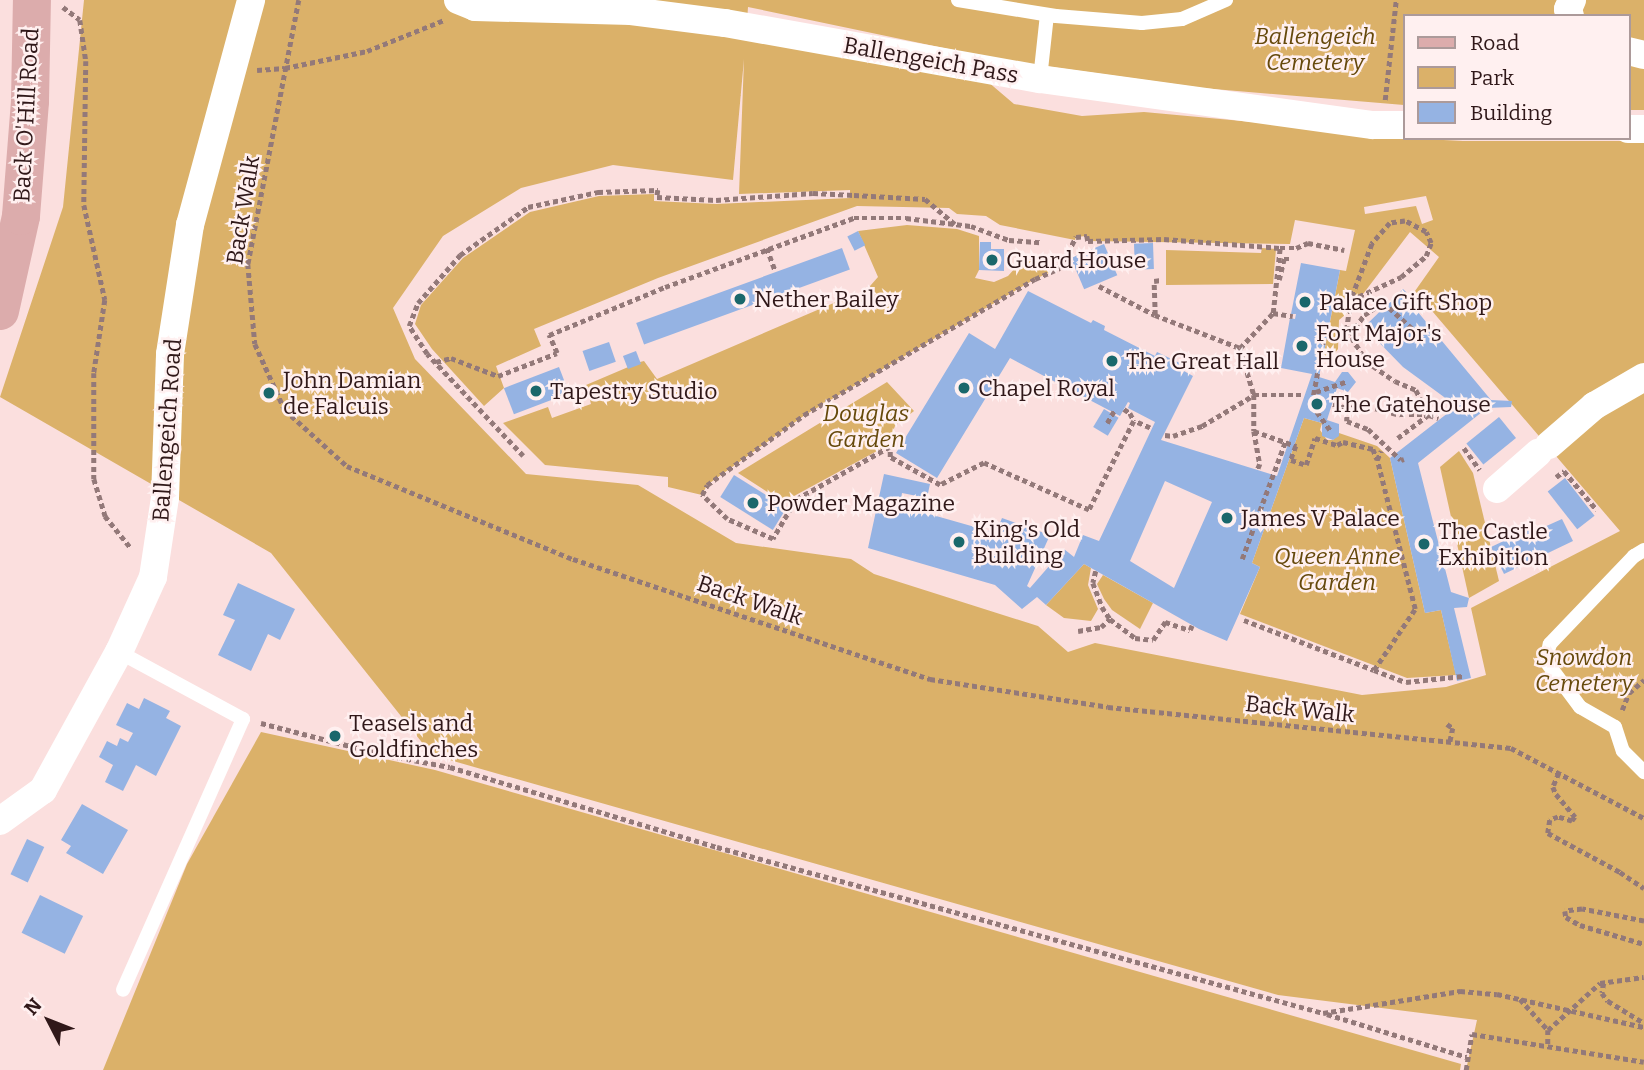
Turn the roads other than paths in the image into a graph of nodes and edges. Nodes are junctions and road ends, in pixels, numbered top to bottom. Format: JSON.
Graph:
{"nodes":[{"id":1,"x":32,"y":0,"type":"edge"},
{"id":2,"x":251,"y":0,"type":"edge"},
{"id":3,"x":958,"y":0,"type":"edge"},
{"id":4,"x":1226,"y":0,"type":"edge"},
{"id":5,"x":467,"y":4,"type":"edge"},
{"id":6,"x":1047,"y":15,"type":"junction"},
{"id":7,"x":1040,"y":79,"type":"junction"},
{"id":8,"x":1394,"y":125,"type":"edge"},
{"id":9,"x":0,"y":311,"type":"edge"},
{"id":10,"x":1644,"y":377,"type":"edge"},
{"id":11,"x":1488,"y":479,"type":"road end"},
{"id":12,"x":1644,"y":550,"type":"edge"},
{"id":13,"x":119,"y":652,"type":"junction"},
{"id":14,"x":1644,"y":772,"type":"edge"},
{"id":15,"x":0,"y":821,"type":"edge"},
{"id":16,"x":123,"y":990,"type":"dead end"}],
"edges":[{"from":1,"to":9,"type":"main road","name":"Back O'Hill Road"},
{"from":2,"to":13,"type":"street","name":"Ballengeich Road"},
{"from":3,"to":6,"type":"lane"},
{"from":4,"to":6,"type":"lane"},
{"from":5,"to":7,"type":"street","name":"Ballengeich Pass"},
{"from":6,"to":7,"type":"lane"},
{"from":7,"to":8,"type":"street","name":"Ballengeich Pass"},
{"from":10,"to":11,"type":"street"},
{"from":12,"to":14,"type":"lane"},
{"from":13,"to":15,"type":"street","name":"Ballengeich Road"},
{"from":13,"to":16,"type":"lane"}]}
